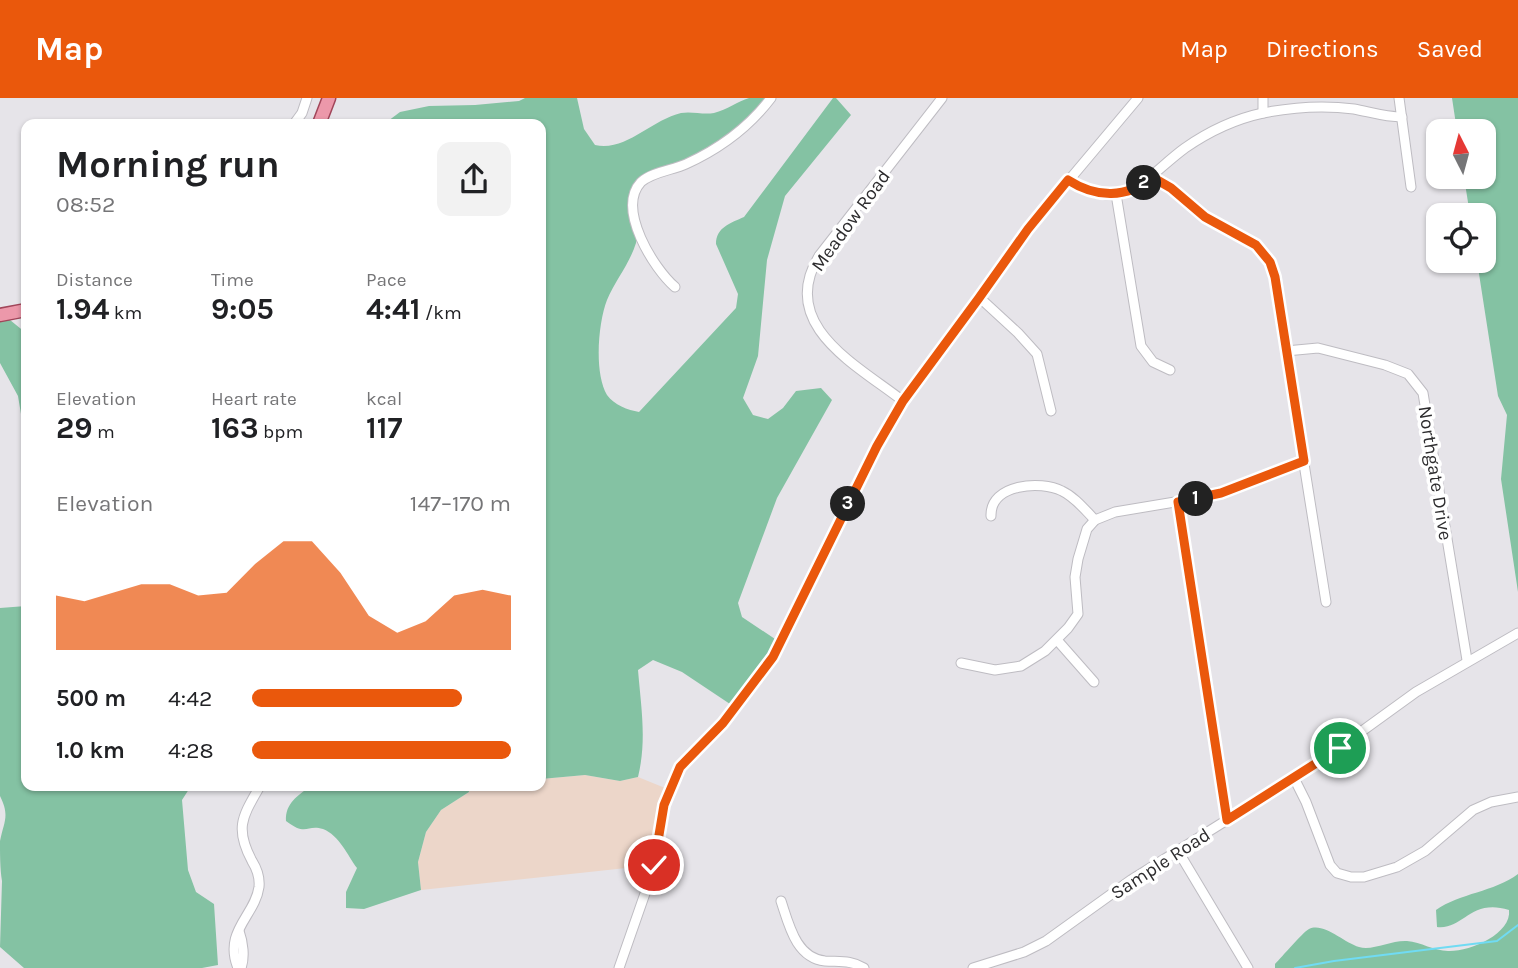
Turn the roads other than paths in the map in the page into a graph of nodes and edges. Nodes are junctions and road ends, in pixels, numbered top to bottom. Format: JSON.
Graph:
{"nodes":[{"id":1,"x":307,"y":98,"type":"edge"},
{"id":2,"x":329,"y":98,"type":"edge"},
{"id":3,"x":771,"y":98,"type":"edge"},
{"id":4,"x":942,"y":98,"type":"edge"},
{"id":5,"x":1138,"y":98,"type":"edge"},
{"id":6,"x":1263,"y":98,"type":"edge"},
{"id":7,"x":1399,"y":98,"type":"edge"},
{"id":8,"x":1263,"y":113,"type":"junction"},
{"id":9,"x":1402,"y":117,"type":"junction"},
{"id":10,"x":298,"y":119,"type":"edge"},
{"id":11,"x":321,"y":119,"type":"edge"},
{"id":12,"x":1152,"y":177,"type":"junction"},
{"id":13,"x":1068,"y":180,"type":"junction"},
{"id":14,"x":1411,"y":187,"type":"dead end"},
{"id":15,"x":1116,"y":194,"type":"junction"},
{"id":16,"x":675,"y":287,"type":"dead end"},
{"id":17,"x":979,"y":298,"type":"junction"},
{"id":18,"x":21,"y":311,"type":"edge"},
{"id":19,"x":0,"y":316,"type":"edge"},
{"id":20,"x":1286,"y":351,"type":"junction"},
{"id":21,"x":1170,"y":370,"type":"dead end"},
{"id":22,"x":903,"y":401,"type":"junction"},
{"id":23,"x":1051,"y":411,"type":"dead end"},
{"id":24,"x":1304,"y":461,"type":"junction"},
{"id":25,"x":1178,"y":502,"type":"junction"},
{"id":26,"x":991,"y":516,"type":"dead end"},
{"id":27,"x":1095,"y":520,"type":"junction"},
{"id":28,"x":1326,"y":602,"type":"dead end"},
{"id":29,"x":1518,"y":633,"type":"edge"},
{"id":30,"x":1057,"y":640,"type":"junction"},
{"id":31,"x":1467,"y":660,"type":"junction"},
{"id":32,"x":961,"y":663,"type":"dead end"},
{"id":33,"x":1094,"y":682,"type":"dead end"},
{"id":34,"x":1294,"y":778,"type":"junction"},
{"id":35,"x":257,"y":791,"type":"edge"},
{"id":36,"x":1518,"y":797,"type":"edge"},
{"id":37,"x":1227,"y":820,"type":"junction"},
{"id":38,"x":1178,"y":851,"type":"junction"},
{"id":39,"x":781,"y":901,"type":"dead end"},
{"id":40,"x":240,"y":968,"type":"edge"},
{"id":41,"x":619,"y":968,"type":"edge"},
{"id":42,"x":864,"y":968,"type":"edge"},
{"id":43,"x":973,"y":968,"type":"edge"},
{"id":44,"x":1248,"y":968,"type":"edge"}],
"edges":[{"from":1,"to":10,"type":"street"},
{"from":2,"to":11,"type":"main road"},
{"from":3,"to":16,"type":"street"},
{"from":4,"to":22,"type":"street","name":"Meadow Road"},
{"from":5,"to":13,"type":"street"},
{"from":6,"to":8,"type":"street"},
{"from":7,"to":9,"type":"street"},
{"from":8,"to":9,"type":"street"},
{"from":8,"to":12,"type":"street"},
{"from":9,"to":14,"type":"street"},
{"from":12,"to":15,"type":"street"},
{"from":12,"to":20,"type":"street"},
{"from":13,"to":15,"type":"street"},
{"from":13,"to":17,"type":"street"},
{"from":15,"to":21,"type":"street"},
{"from":17,"to":22,"type":"street"},
{"from":17,"to":23,"type":"street"},
{"from":18,"to":19,"type":"main road"},
{"from":20,"to":24,"type":"street"},
{"from":20,"to":31,"type":"street","name":"Northgate Drive"},
{"from":22,"to":41,"type":"street"},
{"from":24,"to":25,"type":"street"},
{"from":24,"to":28,"type":"street"},
{"from":25,"to":27,"type":"street"},
{"from":25,"to":37,"type":"street"},
{"from":26,"to":27,"type":"street"},
{"from":27,"to":30,"type":"street"},
{"from":29,"to":31,"type":"street","name":"Sample Road"},
{"from":30,"to":32,"type":"street"},
{"from":30,"to":33,"type":"street"},
{"from":31,"to":34,"type":"street","name":"Sample Road"},
{"from":34,"to":36,"type":"street"},
{"from":34,"to":37,"type":"street","name":"Sample Road"},
{"from":35,"to":40,"type":"street"},
{"from":37,"to":38,"type":"street","name":"Sample Road"},
{"from":38,"to":43,"type":"street","name":"Sample Road"},
{"from":38,"to":44,"type":"street"},
{"from":39,"to":42,"type":"street"}]}
